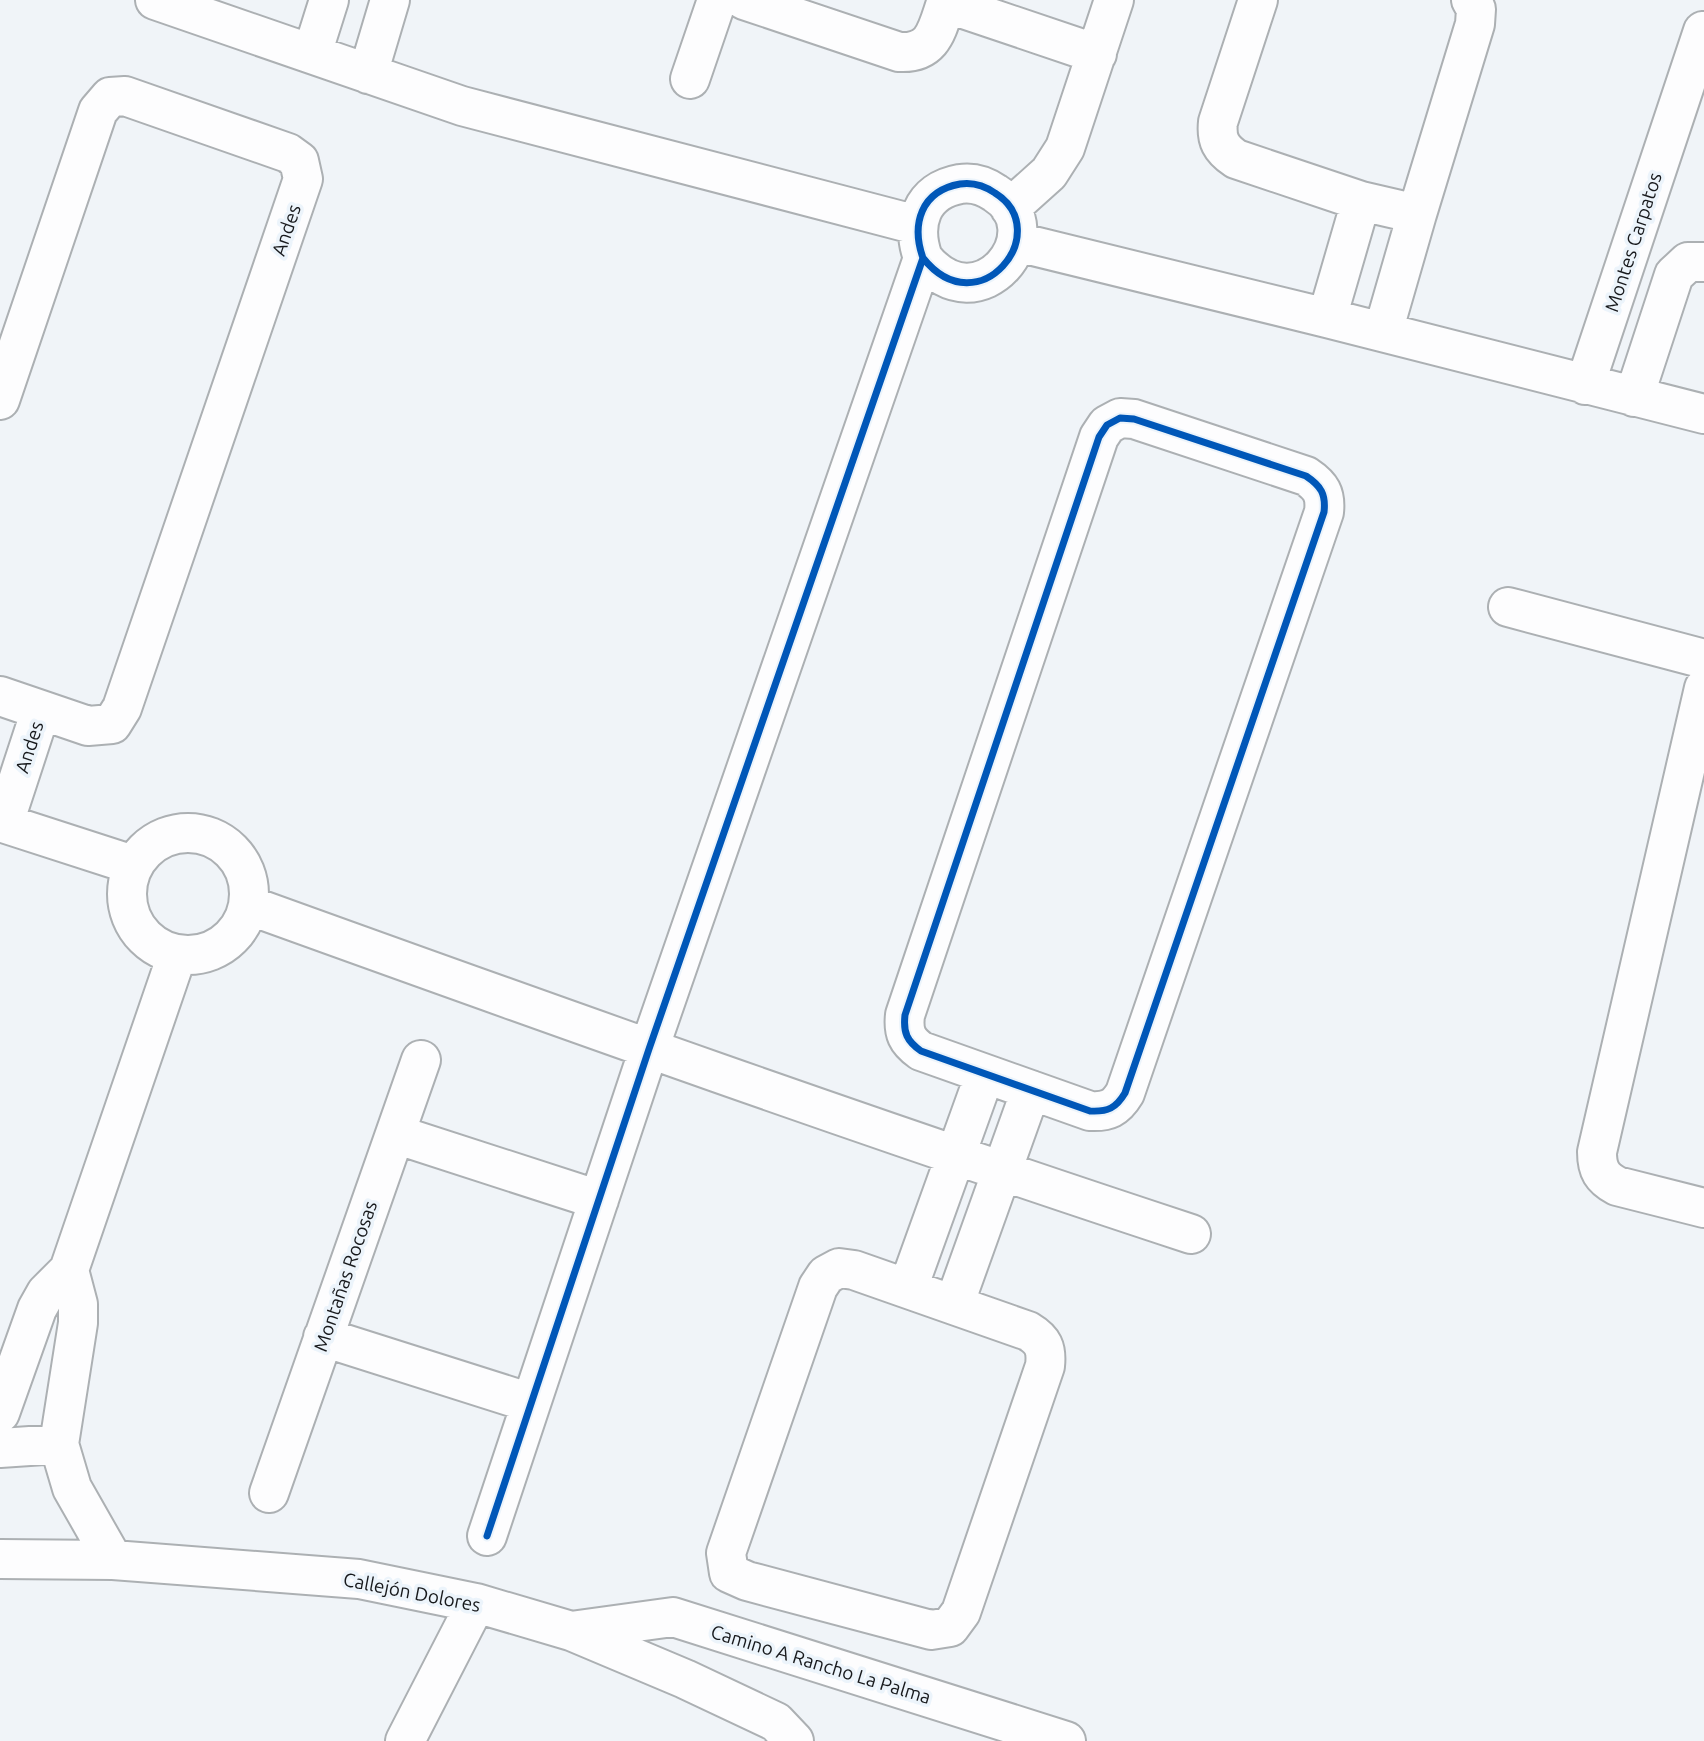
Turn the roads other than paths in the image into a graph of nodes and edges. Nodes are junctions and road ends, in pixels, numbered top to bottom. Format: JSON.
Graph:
{"nodes":[{"id":1,"x":155,"y":0,"type":"edge"},
{"id":2,"x":329,"y":0,"type":"edge"},
{"id":3,"x":390,"y":0,"type":"edge"},
{"id":4,"x":717,"y":0,"type":"edge"},
{"id":5,"x":744,"y":0,"type":"edge"},
{"id":6,"x":1114,"y":0,"type":"edge"},
{"id":7,"x":1258,"y":0,"type":"edge"},
{"id":8,"x":1471,"y":0,"type":"edge"},
{"id":9,"x":946,"y":1,"type":"edge"},
{"id":10,"x":1703,"y":31,"type":"edge"},
{"id":11,"x":312,"y":54,"type":"junction"},
{"id":12,"x":1097,"y":54,"type":"junction"},
{"id":13,"x":368,"y":74,"type":"junction"},
{"id":14,"x":691,"y":79,"type":"dead end"},
{"id":15,"x":1692,"y":103,"type":"edge"},
{"id":16,"x":1361,"y":201,"type":"junction"},
{"id":17,"x":1416,"y":214,"type":"junction"},
{"id":18,"x":1013,"y":225,"type":"junction"},
{"id":19,"x":920,"y":241,"type":"junction"},
{"id":20,"x":1704,"y":261,"type":"edge"},
{"id":21,"x":1327,"y":318,"type":"junction"},
{"id":22,"x":1383,"y":332,"type":"junction"},
{"id":23,"x":1585,"y":385,"type":"junction"},
{"id":24,"x":1634,"y":397,"type":"junction"},
{"id":25,"x":0,"y":400,"type":"edge"},
{"id":26,"x":1704,"y":414,"type":"edge"},
{"id":27,"x":1508,"y":607,"type":"dead end"},
{"id":28,"x":1704,"y":659,"type":"edge"},
{"id":29,"x":1704,"y":688,"type":"edge"},
{"id":30,"x":0,"y":696,"type":"edge"},
{"id":31,"x":41,"y":710,"type":"junction"},
{"id":32,"x":2,"y":823,"type":"edge"},
{"id":33,"x":133,"y":865,"type":"junction"},
{"id":34,"x":248,"y":905,"type":"junction"},
{"id":35,"x":177,"y":955,"type":"junction"},
{"id":36,"x":649,"y":1049,"type":"junction"},
{"id":37,"x":421,"y":1060,"type":"dead end"},
{"id":38,"x":985,"y":1074,"type":"junction"},
{"id":39,"x":1031,"y":1090,"type":"junction"},
{"id":40,"x":395,"y":1134,"type":"junction"},
{"id":41,"x":956,"y":1156,"type":"junction"},
{"id":42,"x":1002,"y":1172,"type":"junction"},
{"id":43,"x":599,"y":1200,"type":"junction"},
{"id":44,"x":1704,"y":1208,"type":"edge"},
{"id":45,"x":1191,"y":1234,"type":"dead end"},
{"id":46,"x":69,"y":1270,"type":"junction"},
{"id":47,"x":908,"y":1288,"type":"junction"},
{"id":48,"x":954,"y":1305,"type":"junction"},
{"id":49,"x":323,"y":1338,"type":"junction"},
{"id":50,"x":531,"y":1403,"type":"junction"},
{"id":51,"x":0,"y":1413,"type":"edge"},
{"id":52,"x":59,"y":1444,"type":"junction"},
{"id":53,"x":0,"y":1448,"type":"edge"},
{"id":54,"x":269,"y":1493,"type":"dead end"},
{"id":55,"x":487,"y":1536,"type":"dead end"},
{"id":56,"x":0,"y":1559,"type":"edge"},
{"id":57,"x":113,"y":1560,"type":"junction"},
{"id":58,"x":476,"y":1602,"type":"junction"},
{"id":59,"x":571,"y":1631,"type":"junction"},
{"id":60,"x":779,"y":1735,"type":"edge"},
{"id":61,"x":405,"y":1741,"type":"edge"},
{"id":62,"x":1066,"y":1741,"type":"edge"}],
"edges":[{"from":1,"to":11,"type":"street"},
{"from":2,"to":11,"type":"street"},
{"from":3,"to":13,"type":"street"},
{"from":4,"to":14,"type":"street"},
{"from":5,"to":9,"type":"street"},
{"from":6,"to":12,"type":"street"},
{"from":7,"to":16,"type":"street"},
{"from":8,"to":17,"type":"street"},
{"from":9,"to":12,"type":"street"},
{"from":10,"to":15,"type":"street","name":"Montes Carpatos"},
{"from":11,"to":13,"type":"street"},
{"from":12,"to":18,"type":"street"},
{"from":13,"to":19,"type":"street"},
{"from":15,"to":23,"type":"street","name":"Montes Carpatos"},
{"from":16,"to":17,"type":"street"},
{"from":16,"to":21,"type":"street"},
{"from":17,"to":22,"type":"street"},
{"from":18,"to":19,"type":"street"},
{"from":18,"to":19,"type":"street"},
{"from":18,"to":21,"type":"street"},
{"from":19,"to":36,"type":"street"},
{"from":20,"to":24,"type":"street"},
{"from":21,"to":22,"type":"street"},
{"from":22,"to":23,"type":"street"},
{"from":23,"to":24,"type":"street"},
{"from":24,"to":26,"type":"street"},
{"from":25,"to":31,"type":"street","name":"Andes"},
{"from":27,"to":28,"type":"street"},
{"from":29,"to":44,"type":"street"},
{"from":30,"to":31,"type":"street","name":"Andes"},
{"from":31,"to":32,"type":"street","name":"Andes"},
{"from":32,"to":33,"type":"street"},
{"from":33,"to":34,"type":"street"},
{"from":33,"to":35,"type":"street"},
{"from":34,"to":35,"type":"street"},
{"from":34,"to":36,"type":"street"},
{"from":35,"to":46,"type":"street"},
{"from":36,"to":41,"type":"street"},
{"from":36,"to":43,"type":"street"},
{"from":37,"to":40,"type":"street","name":"Montañas Rocosas"},
{"from":38,"to":39,"type":"street"},
{"from":38,"to":39,"type":"street"},
{"from":38,"to":41,"type":"street"},
{"from":39,"to":42,"type":"street"},
{"from":40,"to":43,"type":"street"},
{"from":40,"to":49,"type":"street","name":"Montañas Rocosas"},
{"from":41,"to":42,"type":"street"},
{"from":41,"to":47,"type":"street"},
{"from":42,"to":45,"type":"street"},
{"from":42,"to":48,"type":"street"},
{"from":43,"to":50,"type":"street"},
{"from":46,"to":51,"type":"street"},
{"from":46,"to":52,"type":"street"},
{"from":47,"to":48,"type":"street"},
{"from":47,"to":48,"type":"street"},
{"from":49,"to":50,"type":"street"},
{"from":49,"to":54,"type":"street","name":"Montañas Rocosas"},
{"from":50,"to":55,"type":"street"},
{"from":52,"to":53,"type":"street"},
{"from":52,"to":57,"type":"street"},
{"from":56,"to":57,"type":"street","name":"Callejón Dolores"},
{"from":57,"to":58,"type":"street","name":"Callejón Dolores"},
{"from":58,"to":59,"type":"street","name":"Callejón Dolores"},
{"from":58,"to":61,"type":"street"},
{"from":59,"to":60,"type":"street","name":"Callejón Dolores"},
{"from":59,"to":62,"type":"street","name":"Camino A Rancho La Palma"}]}
